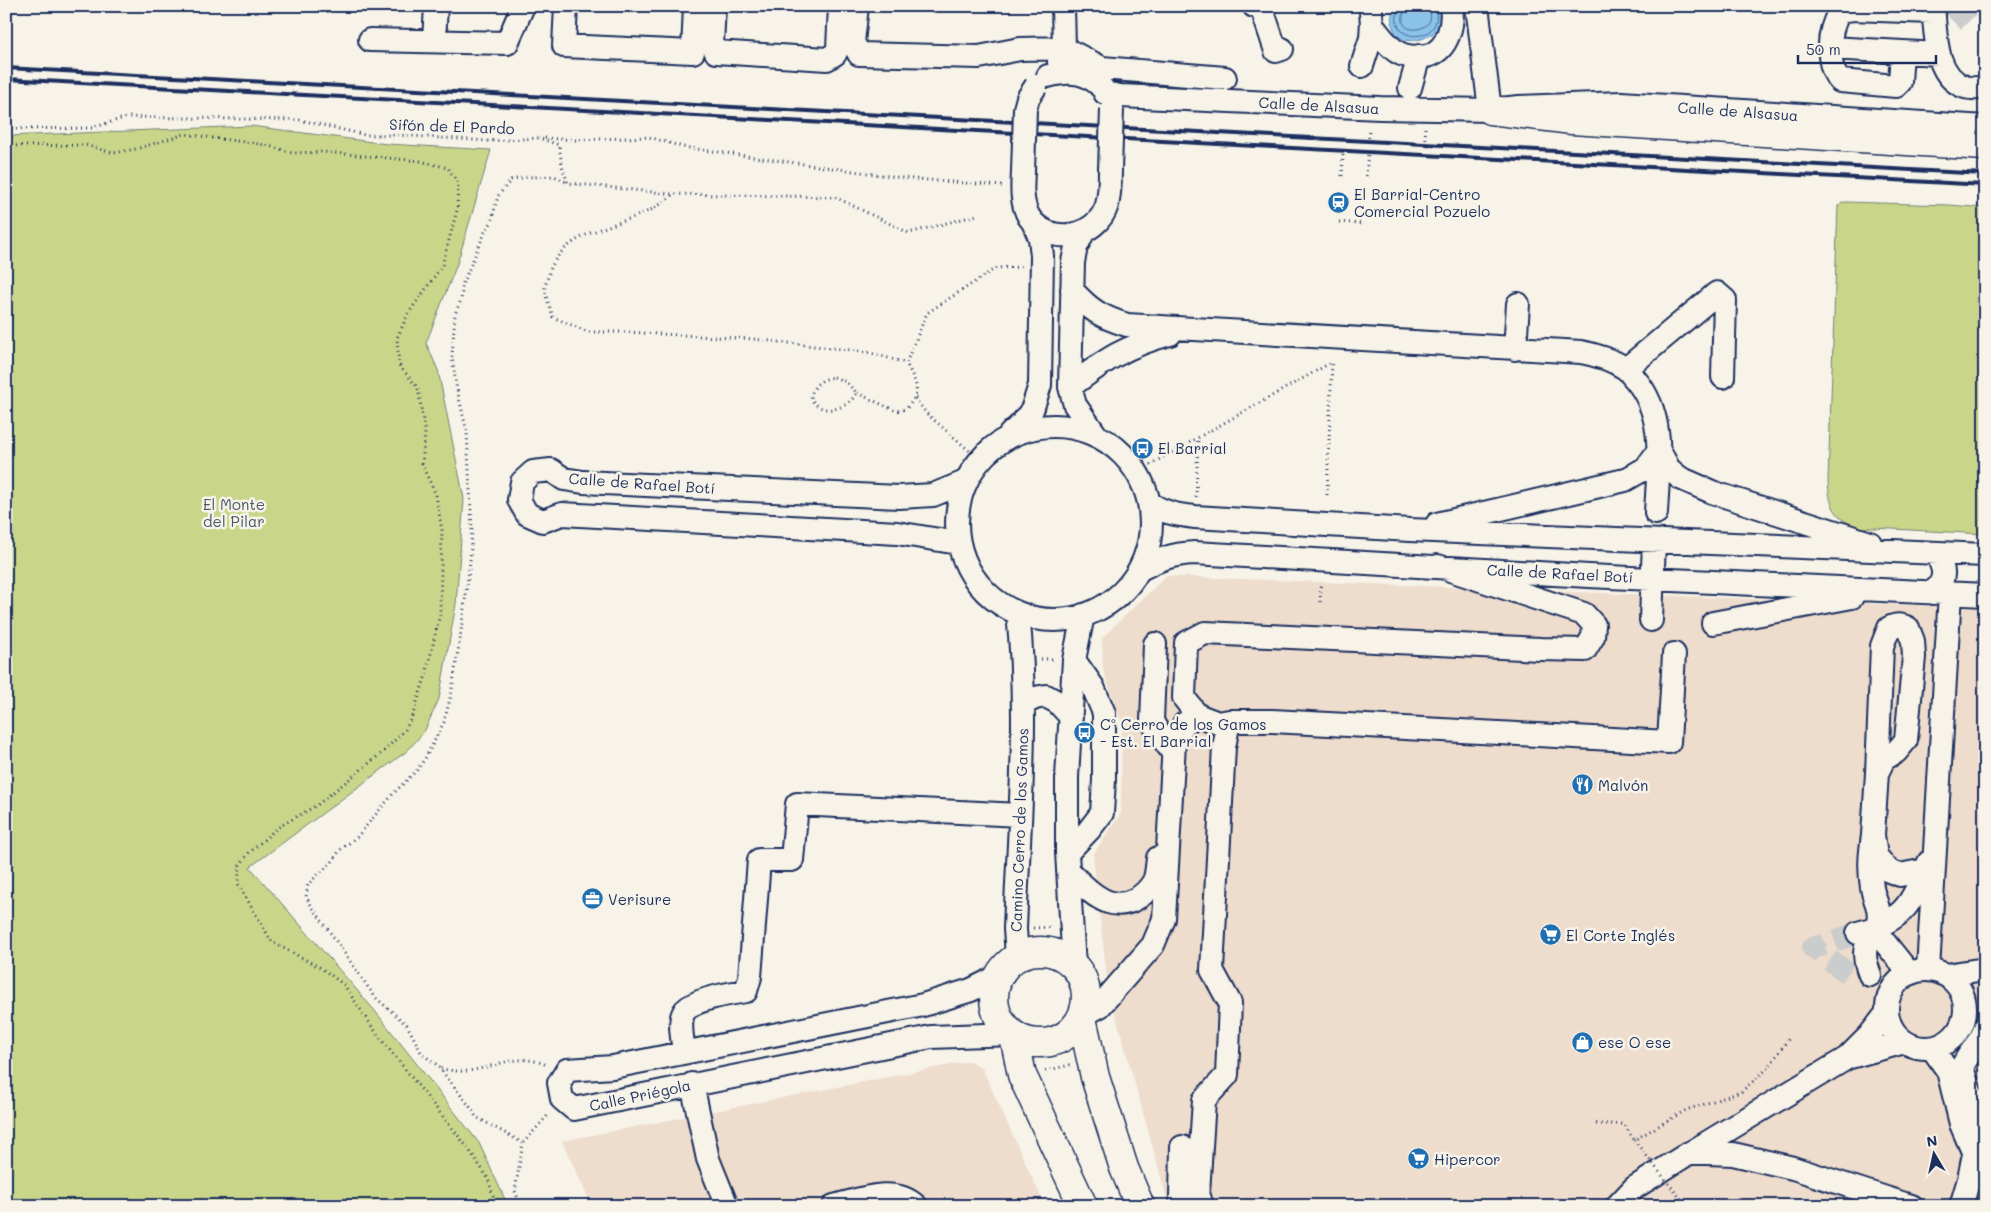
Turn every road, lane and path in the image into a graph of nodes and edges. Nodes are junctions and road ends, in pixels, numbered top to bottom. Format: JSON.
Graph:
{"nodes":[{"id":1,"x":436,"y":6,"type":"edge"},
{"id":2,"x":523,"y":6,"type":"edge"},
{"id":3,"x":566,"y":6,"type":"edge"},
{"id":4,"x":695,"y":6,"type":"edge"},
{"id":5,"x":714,"y":6,"type":"edge"},
{"id":6,"x":840,"y":6,"type":"edge"},
{"id":7,"x":857,"y":6,"type":"edge"},
{"id":8,"x":1063,"y":6,"type":"edge"},
{"id":9,"x":1254,"y":6,"type":"edge"},
{"id":10,"x":1451,"y":6,"type":"edge"},
{"id":11,"x":1477,"y":6,"type":"edge"},
{"id":12,"x":1933,"y":9,"type":"edge"},
{"id":13,"x":1371,"y":14,"type":"edge"},
{"id":14,"x":370,"y":40,"type":"dead end"},
{"id":15,"x":434,"y":41,"type":"junction"},
{"id":16,"x":1064,"y":48,"type":"junction"},
{"id":17,"x":1282,"y":49,"type":"dead end"},
{"id":18,"x":1938,"y":54,"type":"junction"},
{"id":19,"x":1419,"y":56,"type":"junction"},
{"id":20,"x":1362,"y":66,"type":"dead end"},
{"id":21,"x":1086,"y":76,"type":"junction"},
{"id":22,"x":1225,"y":78,"type":"dead end"},
{"id":23,"x":1042,"y":81,"type":"junction"},
{"id":24,"x":1410,"y":88,"type":"dead end"},
{"id":25,"x":1985,"y":88,"type":"edge"},
{"id":26,"x":1108,"y":101,"type":"junction"},
{"id":27,"x":1490,"y":110,"type":"junction"},
{"id":28,"x":1985,"y":127,"type":"edge"},
{"id":29,"x":1369,"y":128,"type":"dead end"},
{"id":30,"x":1426,"y":128,"type":"dead end"},
{"id":31,"x":6,"y":129,"type":"edge"},
{"id":32,"x":539,"y":138,"type":"junction"},
{"id":33,"x":1426,"y":142,"type":"dead end"},
{"id":34,"x":6,"y":146,"type":"edge"},
{"id":35,"x":1985,"y":146,"type":"edge"},
{"id":36,"x":1343,"y":155,"type":"dead end"},
{"id":37,"x":1342,"y":176,"type":"dead end"},
{"id":38,"x":1366,"y":176,"type":"dead end"},
{"id":39,"x":568,"y":183,"type":"junction"},
{"id":40,"x":1003,"y":186,"type":"dead end"},
{"id":41,"x":672,"y":194,"type":"junction"},
{"id":42,"x":977,"y":216,"type":"dead end"},
{"id":43,"x":1033,"y":222,"type":"junction"},
{"id":44,"x":1339,"y":222,"type":"dead end"},
{"id":45,"x":1364,"y":224,"type":"dead end"},
{"id":46,"x":1084,"y":231,"type":"junction"},
{"id":47,"x":1029,"y":267,"type":"dead end"},
{"id":48,"x":1072,"y":290,"type":"junction"},
{"id":49,"x":1518,"y":304,"type":"dead end"},
{"id":50,"x":1189,"y":329,"type":"junction"},
{"id":51,"x":1515,"y":349,"type":"junction"},
{"id":52,"x":1333,"y":353,"type":"dead end"},
{"id":53,"x":1332,"y":362,"type":"junction"},
{"id":54,"x":906,"y":363,"type":"junction"},
{"id":55,"x":1626,"y":369,"type":"junction"},
{"id":56,"x":1723,"y":377,"type":"dead end"},
{"id":57,"x":1070,"y":387,"type":"junction"},
{"id":58,"x":857,"y":393,"type":"junction"},
{"id":59,"x":915,"y":398,"type":"junction"},
{"id":60,"x":1096,"y":435,"type":"junction"},
{"id":61,"x":1006,"y":438,"type":"junction"},
{"id":62,"x":1198,"y":438,"type":"junction"},
{"id":63,"x":1659,"y":450,"type":"junction"},
{"id":64,"x":980,"y":460,"type":"junction"},
{"id":65,"x":1137,"y":472,"type":"junction"},
{"id":66,"x":965,"y":482,"type":"junction"},
{"id":67,"x":1327,"y":495,"type":"dead end"},
{"id":68,"x":1150,"y":503,"type":"junction"},
{"id":69,"x":1196,"y":505,"type":"dead end"},
{"id":70,"x":1656,"y":513,"type":"dead end"},
{"id":71,"x":1399,"y":530,"type":"junction"},
{"id":72,"x":1654,"y":541,"type":"junction"},
{"id":73,"x":958,"y":543,"type":"junction"},
{"id":74,"x":1897,"y":552,"type":"junction"},
{"id":75,"x":1936,"y":553,"type":"junction"},
{"id":76,"x":1240,"y":555,"type":"junction"},
{"id":77,"x":1985,"y":556,"type":"edge"},
{"id":78,"x":1438,"y":566,"type":"junction"},
{"id":79,"x":1139,"y":570,"type":"junction"},
{"id":80,"x":1653,"y":578,"type":"junction"},
{"id":81,"x":1321,"y":583,"type":"dead end"},
{"id":82,"x":1887,"y":591,"type":"junction"},
{"id":83,"x":1942,"y":593,"type":"junction"},
{"id":84,"x":1985,"y":595,"type":"edge"},
{"id":85,"x":1320,"y":602,"type":"dead end"},
{"id":86,"x":1018,"y":613,"type":"junction"},
{"id":87,"x":1083,"y":615,"type":"junction"},
{"id":88,"x":1651,"y":620,"type":"dead end"},
{"id":89,"x":1713,"y":623,"type":"dead end"},
{"id":90,"x":1155,"y":644,"type":"dead end"},
{"id":91,"x":1674,"y":654,"type":"dead end"},
{"id":92,"x":1022,"y":658,"type":"junction"},
{"id":93,"x":1074,"y":660,"type":"junction"},
{"id":94,"x":1023,"y":704,"type":"junction"},
{"id":95,"x":1197,"y":716,"type":"junction"},
{"id":96,"x":1071,"y":717,"type":"junction"},
{"id":97,"x":1229,"y":721,"type":"junction"},
{"id":98,"x":1173,"y":753,"type":"junction"},
{"id":99,"x":1877,"y":773,"type":"junction"},
{"id":100,"x":1160,"y":794,"type":"dead end"},
{"id":101,"x":1020,"y":815,"type":"junction"},
{"id":102,"x":1873,"y":835,"type":"junction"},
{"id":103,"x":1068,"y":862,"type":"junction"},
{"id":104,"x":1929,"y":862,"type":"junction"},
{"id":105,"x":1071,"y":926,"type":"junction"},
{"id":106,"x":1015,"y":929,"type":"junction"},
{"id":107,"x":1869,"y":930,"type":"junction"},
{"id":108,"x":1018,"y":956,"type":"junction"},
{"id":109,"x":1074,"y":965,"type":"junction"},
{"id":110,"x":1985,"y":969,"type":"edge"},
{"id":111,"x":999,"y":976,"type":"junction"},
{"id":112,"x":1920,"y":976,"type":"junction"},
{"id":113,"x":1985,"y":980,"type":"edge"},
{"id":114,"x":1966,"y":1006,"type":"junction"},
{"id":115,"x":1887,"y":1013,"type":"junction"},
{"id":116,"x":1083,"y":1017,"type":"junction"},
{"id":117,"x":1985,"y":1028,"type":"edge"},
{"id":118,"x":1014,"y":1035,"type":"junction"},
{"id":119,"x":1789,"y":1038,"type":"dead end"},
{"id":120,"x":1905,"y":1042,"type":"junction"},
{"id":121,"x":1932,"y":1048,"type":"junction"},
{"id":122,"x":684,"y":1052,"type":"junction"},
{"id":123,"x":1847,"y":1058,"type":"junction"},
{"id":124,"x":1092,"y":1060,"type":"junction"},
{"id":125,"x":440,"y":1069,"type":"junction"},
{"id":126,"x":1022,"y":1075,"type":"junction"},
{"id":127,"x":564,"y":1076,"type":"junction"},
{"id":128,"x":692,"y":1084,"type":"junction"},
{"id":129,"x":562,"y":1099,"type":"junction"},
{"id":130,"x":1596,"y":1124,"type":"dead end"},
{"id":131,"x":1634,"y":1140,"type":"junction"},
{"id":132,"x":523,"y":1143,"type":"junction"},
{"id":133,"x":1182,"y":1147,"type":"dead end"},
{"id":134,"x":1689,"y":1153,"type":"junction"},
{"id":135,"x":1978,"y":1159,"type":"edge"},
{"id":136,"x":496,"y":1206,"type":"edge"},
{"id":137,"x":521,"y":1206,"type":"edge"},
{"id":138,"x":727,"y":1206,"type":"edge"},
{"id":139,"x":834,"y":1206,"type":"edge"},
{"id":140,"x":916,"y":1206,"type":"edge"},
{"id":141,"x":1083,"y":1206,"type":"edge"},
{"id":142,"x":1140,"y":1206,"type":"edge"},
{"id":143,"x":1183,"y":1206,"type":"edge"},
{"id":144,"x":1202,"y":1206,"type":"edge"},
{"id":145,"x":1618,"y":1206,"type":"edge"},
{"id":146,"x":1686,"y":1206,"type":"edge"},
{"id":147,"x":1911,"y":1206,"type":"edge"},
{"id":148,"x":1961,"y":1206,"type":"edge"}],
"edges":[{"from":1,"to":15,"type":"street"},
{"from":2,"to":15,"type":"street"},
{"from":3,"to":4,"type":"street"},
{"from":5,"to":6,"type":"street"},
{"from":7,"to":16,"type":"street"},
{"from":8,"to":16,"type":"street"},
{"from":9,"to":17,"type":"street"},
{"from":10,"to":19,"type":"street"},
{"from":11,"to":27,"type":"street"},
{"from":12,"to":18,"type":"street"},
{"from":12,"to":18,"type":"street"},
{"from":13,"to":19,"type":"street"},
{"from":13,"to":20,"type":"street"},
{"from":14,"to":15,"type":"street"},
{"from":16,"to":21,"type":"street"},
{"from":16,"to":22,"type":"street"},
{"from":16,"to":23,"type":"street"},
{"from":18,"to":25,"type":"street"},
{"from":19,"to":24,"type":"street"},
{"from":21,"to":23,"type":"street"},
{"from":21,"to":26,"type":"street"},
{"from":23,"to":43,"type":"street","bridge":true},
{"from":26,"to":27,"type":"street","name":"Calle de Alsasua"},
{"from":26,"to":46,"type":"street","bridge":true},
{"from":27,"to":28,"type":"street","name":"Calle de Alsasua"},
{"from":27,"to":35,"type":"main road"},
{"from":29,"to":38,"type":"path","bridge":true},
{"from":30,"to":33,"type":"path"},
{"from":31,"to":32,"type":"path","name":"Sifón de El Pardo"},
{"from":32,"to":39,"type":"path"},
{"from":32,"to":40,"type":"path","name":"Sifón de El Pardo"},
{"from":34,"to":136,"type":"path"},
{"from":36,"to":37,"type":"path"},
{"from":39,"to":41,"type":"path"},
{"from":39,"to":125,"type":"path"},
{"from":41,"to":42,"type":"path"},
{"from":41,"to":54,"type":"path"},
{"from":43,"to":46,"type":"street"},
{"from":43,"to":61,"type":"street"},
{"from":44,"to":45,"type":"path"},
{"from":46,"to":48,"type":"street"},
{"from":47,"to":54,"type":"path"},
{"from":48,"to":50,"type":"street"},
{"from":48,"to":57,"type":"street"},
{"from":49,"to":51,"type":"street"},
{"from":50,"to":51,"type":"street"},
{"from":50,"to":57,"type":"street"},
{"from":51,"to":55,"type":"street"},
{"from":52,"to":53,"type":"path"},
{"from":53,"to":62,"type":"path"},
{"from":53,"to":67,"type":"path"},
{"from":54,"to":59,"type":"path"},
{"from":55,"to":56,"type":"street"},
{"from":55,"to":63,"type":"street"},
{"from":57,"to":60,"type":"street"},
{"from":58,"to":58,"type":"path"},
{"from":58,"to":59,"type":"path"},
{"from":59,"to":64,"type":"path"},
{"from":60,"to":61,"type":"street"},
{"from":60,"to":65,"type":"street"},
{"from":61,"to":64,"type":"street"},
{"from":62,"to":65,"type":"path"},
{"from":62,"to":69,"type":"path"},
{"from":63,"to":70,"type":"street"},
{"from":63,"to":71,"type":"street"},
{"from":63,"to":74,"type":"street"},
{"from":64,"to":66,"type":"street"},
{"from":65,"to":68,"type":"street"},
{"from":66,"to":73,"type":"street"},
{"from":66,"to":73,"type":"street","name":"Calle de Rafael Botí"},
{"from":68,"to":71,"type":"street"},
{"from":68,"to":79,"type":"street"},
{"from":71,"to":72,"type":"street"},
{"from":71,"to":76,"type":"street"},
{"from":72,"to":74,"type":"street"},
{"from":72,"to":80,"type":"street"},
{"from":73,"to":86,"type":"street"},
{"from":74,"to":75,"type":"street"},
{"from":75,"to":77,"type":"street"},
{"from":75,"to":83,"type":"street"},
{"from":76,"to":78,"type":"street","name":"Calle de Rafael Botí"},
{"from":76,"to":79,"type":"street","name":"Calle de Rafael Botí"},
{"from":78,"to":80,"type":"street","name":"Calle de Rafael Botí"},
{"from":78,"to":95,"type":"street"},
{"from":79,"to":87,"type":"street"},
{"from":80,"to":82,"type":"street","name":"Calle de Rafael Botí"},
{"from":80,"to":88,"type":"street"},
{"from":81,"to":85,"type":"path"},
{"from":82,"to":83,"type":"street","name":"Calle de Rafael Botí"},
{"from":82,"to":89,"type":"street"},
{"from":83,"to":84,"type":"street","name":"Calle de Rafael Botí"},
{"from":83,"to":104,"type":"street"},
{"from":86,"to":87,"type":"street"},
{"from":86,"to":92,"type":"street","name":"Camino Cerro de los Gamos"},
{"from":87,"to":93,"type":"street"},
{"from":90,"to":98,"type":"street"},
{"from":91,"to":97,"type":"street"},
{"from":92,"to":93,"type":"path"},
{"from":92,"to":94,"type":"street","name":"Camino Cerro de los Gamos"},
{"from":93,"to":96,"type":"street"},
{"from":93,"to":103,"type":"street"},
{"from":94,"to":96,"type":"street"},
{"from":94,"to":101,"type":"street","name":"Camino Cerro de los Gamos"},
{"from":95,"to":97,"type":"street"},
{"from":95,"to":98,"type":"street"},
{"from":96,"to":103,"type":"street"},
{"from":97,"to":144,"type":"street"},
{"from":98,"to":116,"type":"street"},
{"from":99,"to":99,"type":"street"},
{"from":99,"to":102,"type":"street"},
{"from":100,"to":103,"type":"street"},
{"from":101,"to":106,"type":"street","name":"Camino Cerro de los Gamos"},
{"from":101,"to":122,"type":"street"},
{"from":102,"to":104,"type":"street"},
{"from":102,"to":107,"type":"street"},
{"from":103,"to":105,"type":"street"},
{"from":104,"to":107,"type":"street"},
{"from":104,"to":112,"type":"street"},
{"from":105,"to":106,"type":"path"},
{"from":105,"to":109,"type":"street"},
{"from":106,"to":108,"type":"street","name":"Camino Cerro de los Gamos"},
{"from":107,"to":112,"type":"street"},
{"from":107,"to":112,"type":"street"},
{"from":108,"to":109,"type":"main road"},
{"from":108,"to":111,"type":"main road"},
{"from":109,"to":116,"type":"main road"},
{"from":110,"to":112,"type":"street"},
{"from":111,"to":118,"type":"main road"},
{"from":111,"to":122,"type":"street"},
{"from":112,"to":114,"type":"street"},
{"from":112,"to":115,"type":"street"},
{"from":113,"to":114,"type":"street"},
{"from":114,"to":121,"type":"street"},
{"from":115,"to":120,"type":"street"},
{"from":115,"to":123,"type":"street"},
{"from":116,"to":118,"type":"main road"},
{"from":116,"to":124,"type":"main road"},
{"from":117,"to":135,"type":"street"},
{"from":118,"to":126,"type":"main road"},
{"from":118,"to":128,"type":"street","name":"Calle Priégola"},
{"from":119,"to":131,"type":"path"},
{"from":120,"to":121,"type":"street"},
{"from":120,"to":123,"type":"street"},
{"from":121,"to":135,"type":"street"},
{"from":122,"to":127,"type":"street"},
{"from":123,"to":134,"type":"street"},
{"from":124,"to":126,"type":"path"},
{"from":124,"to":142,"type":"main road"},
{"from":125,"to":127,"type":"path"},
{"from":125,"to":132,"type":"path"},
{"from":126,"to":141,"type":"main road"},
{"from":127,"to":129,"type":"street"},
{"from":128,"to":129,"type":"street","name":"Calle Priégola"},
{"from":128,"to":138,"type":"street"},
{"from":129,"to":132,"type":"path"},
{"from":130,"to":131,"type":"path"},
{"from":131,"to":146,"type":"path","bridge":true},
{"from":132,"to":137,"type":"path"},
{"from":133,"to":143,"type":"street"},
{"from":134,"to":145,"type":"street"},
{"from":134,"to":147,"type":"street"},
{"from":135,"to":148,"type":"street"},
{"from":139,"to":140,"type":"street"}]}
